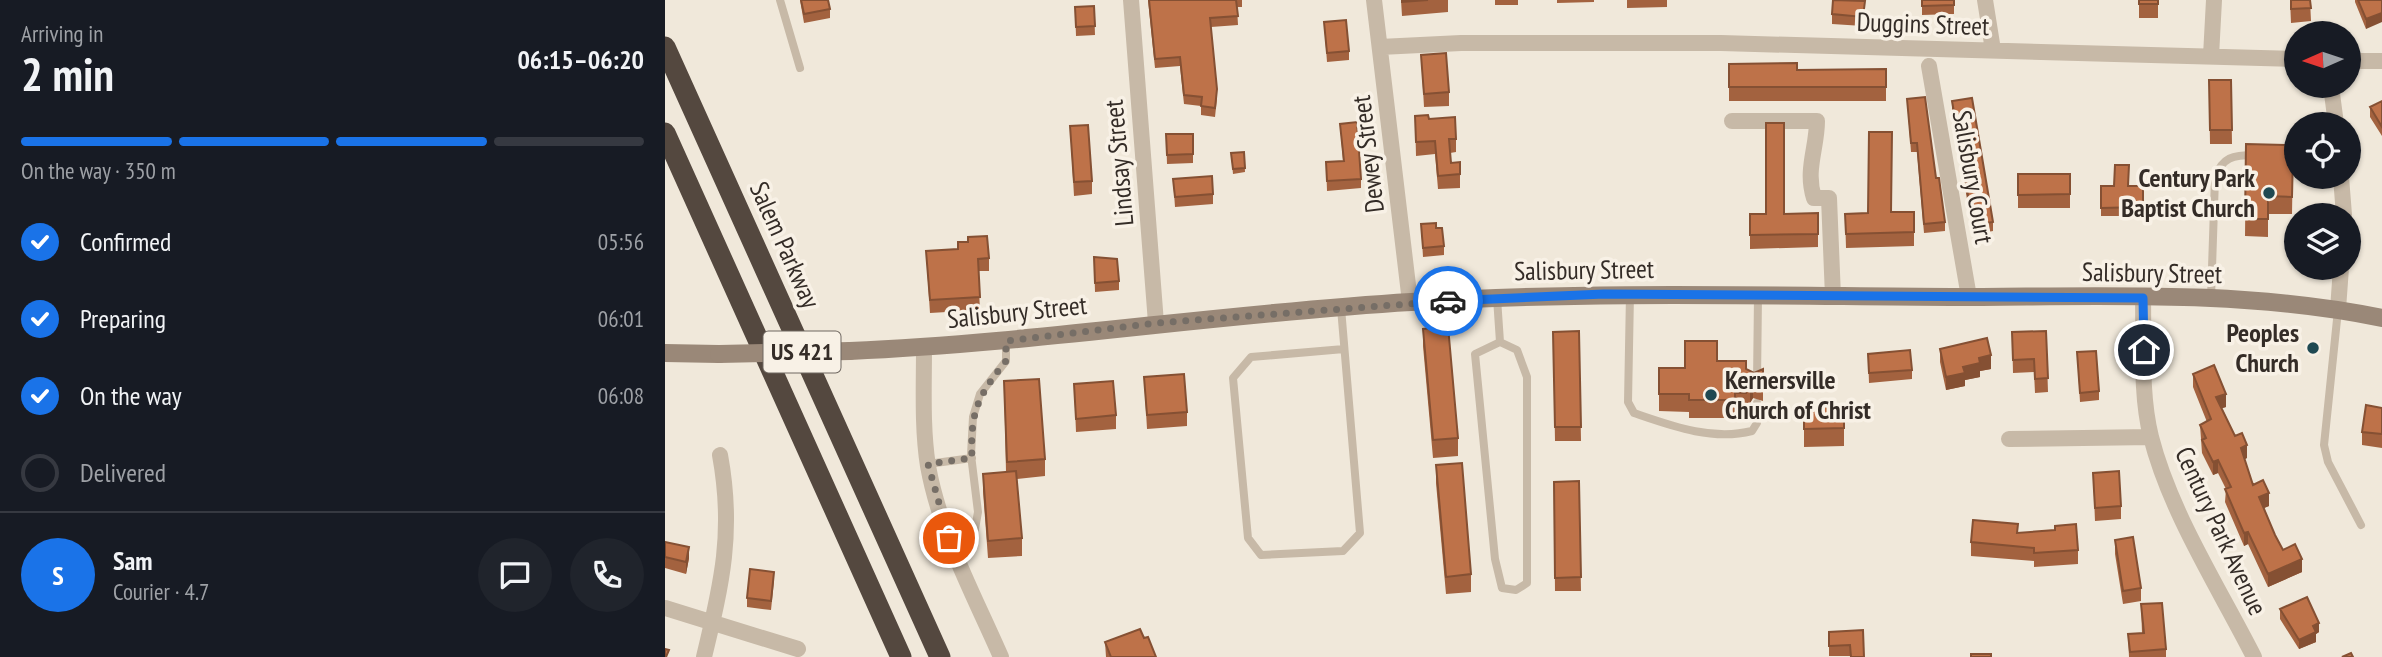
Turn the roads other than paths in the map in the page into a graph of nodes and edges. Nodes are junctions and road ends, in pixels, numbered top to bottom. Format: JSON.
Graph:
{"nodes":[{"id":1,"x":780,"y":0,"type":"edge"},
{"id":2,"x":1131,"y":0,"type":"edge"},
{"id":3,"x":1374,"y":0,"type":"edge"},
{"id":4,"x":1985,"y":0,"type":"edge"},
{"id":5,"x":2214,"y":0,"type":"edge"},
{"id":6,"x":665,"y":47,"type":"edge"},
{"id":7,"x":1380,"y":47,"type":"junction"},
{"id":8,"x":1993,"y":50,"type":"junction"},
{"id":9,"x":2211,"y":55,"type":"junction"},
{"id":10,"x":2284,"y":58,"type":"edge"},
{"id":11,"x":2361,"y":61,"type":"edge"},
{"id":12,"x":2382,"y":61,"type":"edge"},
{"id":13,"x":1929,"y":66,"type":"dead end"},
{"id":14,"x":800,"y":68,"type":"dead end"},
{"id":15,"x":1732,"y":121,"type":"dead end"},
{"id":16,"x":665,"y":132,"type":"edge"},
{"id":17,"x":2267,"y":155,"type":"edge"},
{"id":18,"x":2340,"y":280,"type":"edge"},
{"id":19,"x":1630,"y":294,"type":"junction"},
{"id":20,"x":1758,"y":296,"type":"junction"},
{"id":21,"x":1833,"y":297,"type":"junction"},
{"id":22,"x":1969,"y":297,"type":"junction"},
{"id":23,"x":2143,"y":298,"type":"junction"},
{"id":24,"x":1497,"y":299,"type":"junction"},
{"id":25,"x":2211,"y":300,"type":"junction"},
{"id":26,"x":1410,"y":302,"type":"junction"},
{"id":27,"x":1341,"y":308,"type":"junction"},
{"id":28,"x":2338,"y":309,"type":"junction"},
{"id":29,"x":2382,"y":318,"type":"edge"},
{"id":30,"x":1156,"y":323,"type":"junction"},
{"id":31,"x":1006,"y":341,"type":"junction"},
{"id":32,"x":1500,"y":342,"type":"junction"},
{"id":33,"x":923,"y":348,"type":"junction"},
{"id":34,"x":1344,"y":349,"type":"junction"},
{"id":35,"x":665,"y":353,"type":"edge"},
{"id":36,"x":1757,"y":385,"type":"edge"},
{"id":37,"x":1757,"y":403,"type":"dead end"},
{"id":38,"x":2151,"y":437,"type":"junction"},
{"id":39,"x":2009,"y":439,"type":"dead end"},
{"id":40,"x":720,"y":455,"type":"dead end"},
{"id":41,"x":972,"y":458,"type":"junction"},
{"id":42,"x":928,"y":464,"type":"junction"},
{"id":43,"x":2361,"y":525,"type":"dead end"},
{"id":44,"x":956,"y":554,"type":"junction"},
{"id":45,"x":665,"y":608,"type":"edge"},
{"id":46,"x":712,"y":623,"type":"junction"},
{"id":47,"x":798,"y":649,"type":"dead end"},
{"id":48,"x":704,"y":657,"type":"edge"},
{"id":49,"x":901,"y":657,"type":"edge"},
{"id":50,"x":940,"y":657,"type":"edge"},
{"id":51,"x":1001,"y":657,"type":"edge"},
{"id":52,"x":2254,"y":657,"type":"edge"}],
"edges":[{"from":1,"to":14,"type":"lane"},
{"from":2,"to":30,"type":"street","name":"Lindsay Street"},
{"from":3,"to":7,"type":"street","name":"Dewey Street"},
{"from":4,"to":8,"type":"street"},
{"from":5,"to":9,"type":"street"},
{"from":6,"to":50,"type":"highway","name":"Salem Parkway","number":"US 421"},
{"from":7,"to":8,"type":"street","name":"Duggins Street"},
{"from":7,"to":26,"type":"street","name":"Dewey Street"},
{"from":8,"to":9,"type":"street","name":"Duggins Street"},
{"from":9,"to":10,"type":"street","name":"Duggins Street"},
{"from":11,"to":12,"type":"street"},
{"from":13,"to":22,"type":"street","name":"Salisbury Court"},
{"from":15,"to":21,"type":"street"},
{"from":16,"to":49,"type":"highway","number":"US 421"},
{"from":17,"to":25,"type":"lane"},
{"from":18,"to":28,"type":"street"},
{"from":19,"to":20,"type":"main road","name":"Salisbury Street"},
{"from":19,"to":24,"type":"main road","name":"Salisbury Street"},
{"from":19,"to":37,"type":"lane"},
{"from":20,"to":21,"type":"main road","name":"Salisbury Street"},
{"from":20,"to":36,"type":"lane"},
{"from":21,"to":22,"type":"main road","name":"Salisbury Street"},
{"from":22,"to":23,"type":"main road","name":"Salisbury Street"},
{"from":23,"to":25,"type":"main road","name":"Salisbury Street"},
{"from":23,"to":38,"type":"street","name":"Century Park Avenue"},
{"from":24,"to":26,"type":"main road","name":"Salisbury Street"},
{"from":24,"to":32,"type":"lane"},
{"from":25,"to":28,"type":"main road","name":"Salisbury Street"},
{"from":26,"to":27,"type":"main road","name":"Salisbury Street"},
{"from":27,"to":30,"type":"main road","name":"Salisbury Street"},
{"from":27,"to":34,"type":"lane"},
{"from":28,"to":29,"type":"main road","name":"Salisbury Street"},
{"from":28,"to":43,"type":"lane"},
{"from":30,"to":31,"type":"main road","name":"Salisbury Street"},
{"from":31,"to":33,"type":"main road","name":"Salisbury Street"},
{"from":31,"to":41,"type":"lane"},
{"from":32,"to":32,"type":"lane"},
{"from":33,"to":35,"type":"main road","name":"Salisbury Street","bridge":true},
{"from":33,"to":42,"type":"street"},
{"from":34,"to":34,"type":"lane"},
{"from":38,"to":39,"type":"street"},
{"from":38,"to":52,"type":"street","name":"Century Park Avenue"},
{"from":40,"to":46,"type":"street"},
{"from":41,"to":42,"type":"lane"},
{"from":41,"to":44,"type":"lane"},
{"from":42,"to":44,"type":"street"},
{"from":44,"to":51,"type":"street"},
{"from":45,"to":46,"type":"street"},
{"from":46,"to":47,"type":"street"},
{"from":46,"to":48,"type":"street"}]}
